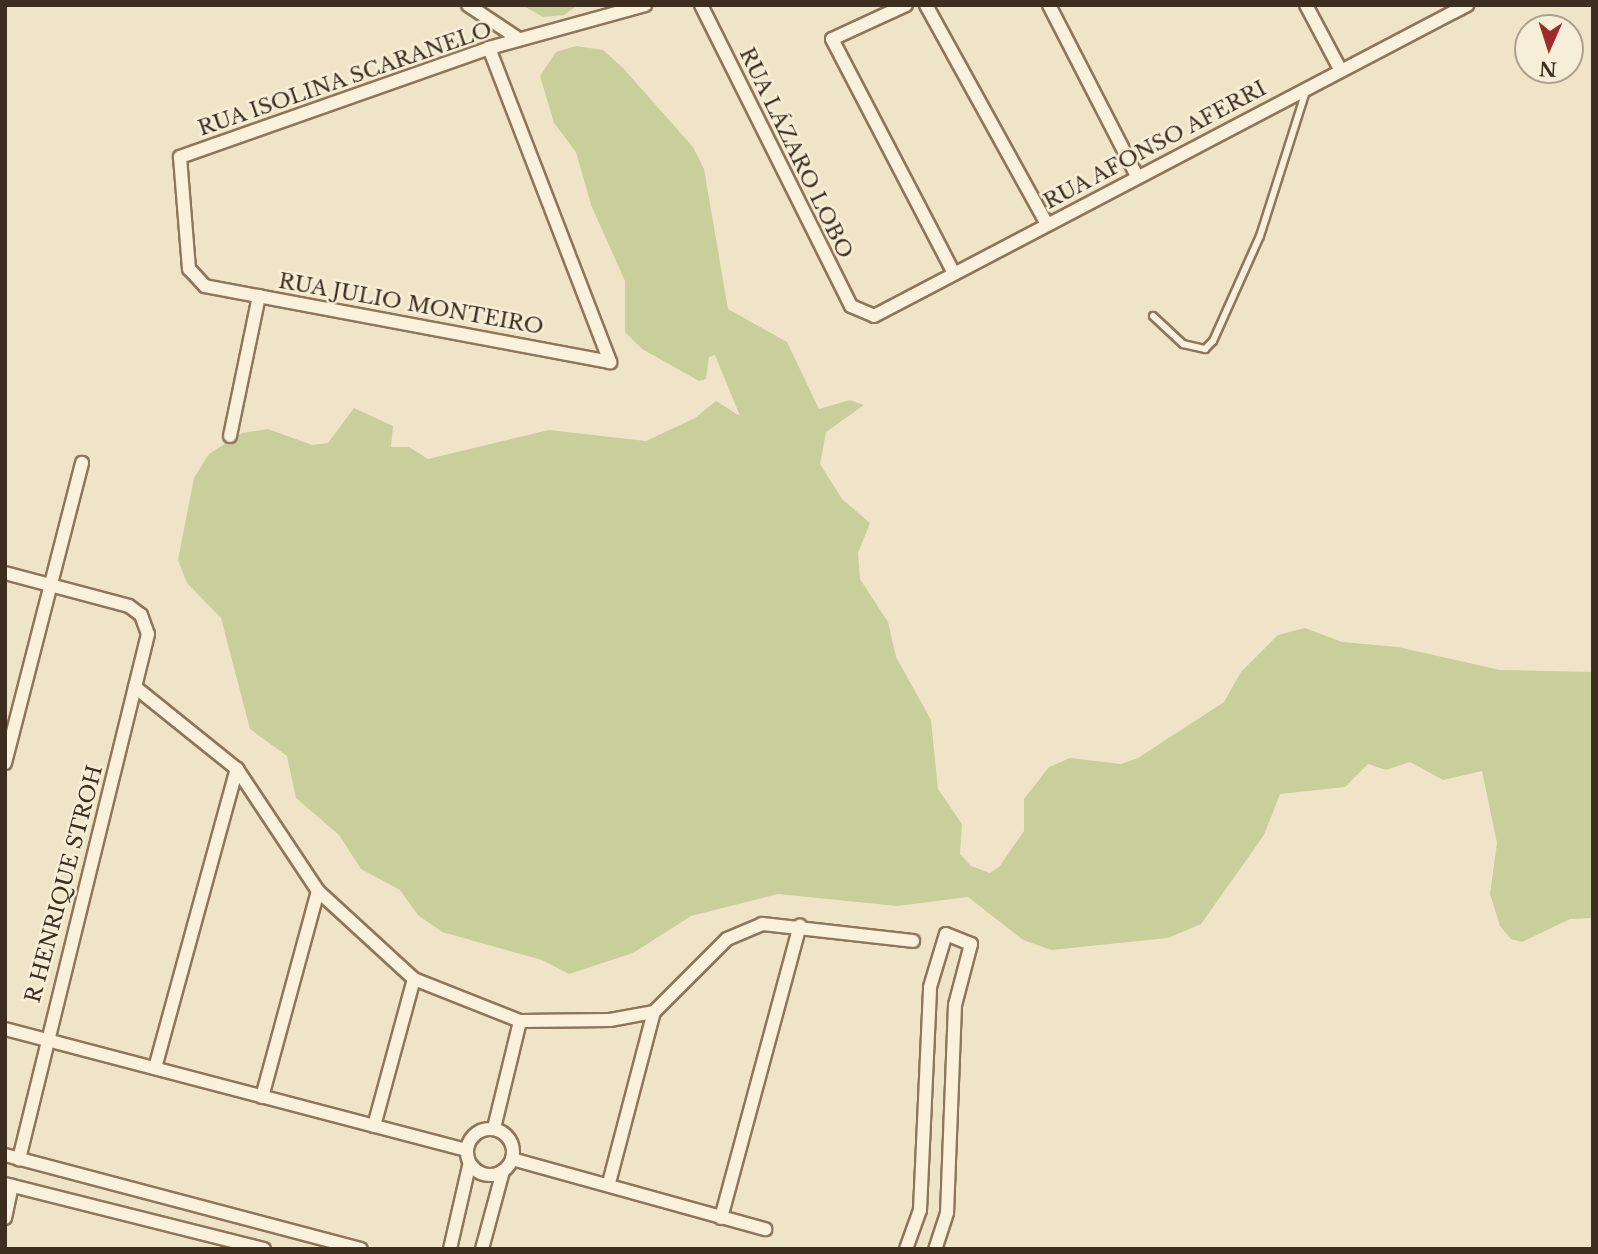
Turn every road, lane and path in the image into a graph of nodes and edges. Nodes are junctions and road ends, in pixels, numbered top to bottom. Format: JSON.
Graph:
{"nodes":[{"id":1,"x":468,"y":5,"type":"edge"},
{"id":2,"x":591,"y":5,"type":"edge"},
{"id":3,"x":645,"y":5,"type":"edge"},
{"id":4,"x":701,"y":5,"type":"edge"},
{"id":5,"x":906,"y":5,"type":"edge"},
{"id":6,"x":926,"y":5,"type":"edge"},
{"id":7,"x":1049,"y":5,"type":"edge"},
{"id":8,"x":1306,"y":5,"type":"edge"},
{"id":9,"x":1467,"y":5,"type":"edge"},
{"id":10,"x":594,"y":19,"type":"junction"},
{"id":11,"x":519,"y":39,"type":"junction"},
{"id":12,"x":489,"y":48,"type":"junction"},
{"id":13,"x":1340,"y":69,"type":"junction"},
{"id":14,"x":1308,"y":86,"type":"junction"},
{"id":15,"x":1138,"y":176,"type":"junction"},
{"id":16,"x":1047,"y":224,"type":"junction"},
{"id":17,"x":954,"y":273,"type":"junction"},
{"id":18,"x":205,"y":286,"type":"joint"},
{"id":19,"x":259,"y":296,"type":"junction"},
{"id":20,"x":861,"y":314,"type":"joint"},
{"id":21,"x":1153,"y":316,"type":"dead end"},
{"id":22,"x":230,"y":436,"type":"dead end"},
{"id":23,"x":82,"y":463,"type":"dead end"},
{"id":24,"x":5,"y":573,"type":"edge"},
{"id":25,"x":51,"y":586,"type":"junction"},
{"id":26,"x":135,"y":687,"type":"junction"},
{"id":27,"x":5,"y":763,"type":"edge"},
{"id":28,"x":237,"y":769,"type":"junction"},
{"id":29,"x":318,"y":891,"type":"junction"},
{"id":30,"x":800,"y":925,"type":"junction"},
{"id":31,"x":913,"y":941,"type":"dead end"},
{"id":32,"x":414,"y":979,"type":"junction"},
{"id":33,"x":654,"y":1012,"type":"junction"},
{"id":34,"x":520,"y":1021,"type":"junction"},
{"id":35,"x":5,"y":1029,"type":"edge"},
{"id":36,"x":44,"y":1039,"type":"junction"},
{"id":37,"x":155,"y":1069,"type":"junction"},
{"id":38,"x":262,"y":1097,"type":"junction"},
{"id":39,"x":374,"y":1126,"type":"junction"},
{"id":40,"x":494,"y":1128,"type":"junction"},
{"id":41,"x":466,"y":1150,"type":"junction"},
{"id":42,"x":5,"y":1156,"type":"edge"},
{"id":43,"x":19,"y":1159,"type":"junction"},
{"id":44,"x":512,"y":1159,"type":"junction"},
{"id":45,"x":469,"y":1166,"type":"junction"},
{"id":46,"x":503,"y":1171,"type":"junction"},
{"id":47,"x":609,"y":1184,"type":"junction"},
{"id":48,"x":9,"y":1185,"type":"edge"},
{"id":49,"x":5,"y":1218,"type":"edge"},
{"id":50,"x":721,"y":1218,"type":"junction"},
{"id":51,"x":765,"y":1229,"type":"dead end"},
{"id":52,"x":264,"y":1249,"type":"edge"},
{"id":53,"x":361,"y":1249,"type":"edge"},
{"id":54,"x":450,"y":1249,"type":"edge"},
{"id":55,"x":482,"y":1249,"type":"edge"},
{"id":56,"x":906,"y":1249,"type":"edge"},
{"id":57,"x":935,"y":1249,"type":"edge"}],
"edges":[{"from":1,"to":11,"type":"street"},
{"from":2,"to":10,"type":"street"},
{"from":3,"to":10,"type":"street","name":"RUA ISOLINA SCARANELO"},
{"from":4,"to":20,"type":"street","name":"RUA LÁZARO LOBO"},
{"from":5,"to":17,"type":"street"},
{"from":6,"to":16,"type":"street"},
{"from":7,"to":15,"type":"street"},
{"from":8,"to":13,"type":"street"},
{"from":9,"to":13,"type":"street","name":"RUA AFONSO AFERRI"},
{"from":10,"to":11,"type":"street","name":"RUA ISOLINA SCARANELO"},
{"from":11,"to":12,"type":"street","name":"RUA ISOLINA SCARANELO"},
{"from":12,"to":18,"type":"street","name":"RUA ISOLINA SCARANELO"},
{"from":12,"to":19,"type":"street","name":"RUA JULIO MONTEIRO"},
{"from":13,"to":14,"type":"street","name":"RUA AFONSO AFERRI"},
{"from":14,"to":15,"type":"street","name":"RUA AFONSO AFERRI"},
{"from":14,"to":21,"type":"lane"},
{"from":15,"to":16,"type":"street","name":"RUA AFONSO AFERRI"},
{"from":16,"to":17,"type":"street","name":"RUA AFONSO AFERRI"},
{"from":17,"to":20,"type":"street","name":"RUA AFONSO AFERRI"},
{"from":18,"to":19,"type":"street","name":"RUA JULIO MONTEIRO"},
{"from":19,"to":22,"type":"street"},
{"from":23,"to":25,"type":"street"},
{"from":24,"to":25,"type":"street"},
{"from":25,"to":26,"type":"street","name":"R HENRIQUE STROH"},
{"from":25,"to":27,"type":"street"},
{"from":26,"to":28,"type":"street"},
{"from":26,"to":36,"type":"street","name":"R HENRIQUE STROH"},
{"from":28,"to":29,"type":"street"},
{"from":28,"to":37,"type":"street"},
{"from":29,"to":32,"type":"street"},
{"from":29,"to":38,"type":"street"},
{"from":30,"to":31,"type":"street"},
{"from":30,"to":33,"type":"street"},
{"from":30,"to":50,"type":"street"},
{"from":32,"to":34,"type":"street"},
{"from":32,"to":39,"type":"street"},
{"from":33,"to":34,"type":"street"},
{"from":33,"to":47,"type":"street"},
{"from":34,"to":40,"type":"street"},
{"from":35,"to":36,"type":"street"},
{"from":36,"to":37,"type":"street"},
{"from":36,"to":43,"type":"street","name":"R HENRIQUE STROH"},
{"from":37,"to":38,"type":"street"},
{"from":38,"to":39,"type":"street"},
{"from":39,"to":41,"type":"street"},
{"from":40,"to":41,"type":"street"},
{"from":40,"to":44,"type":"street"},
{"from":41,"to":45,"type":"street"},
{"from":42,"to":43,"type":"street"},
{"from":43,"to":53,"type":"street"},
{"from":44,"to":46,"type":"street"},
{"from":44,"to":47,"type":"street"},
{"from":45,"to":46,"type":"street"},
{"from":45,"to":54,"type":"street"},
{"from":46,"to":55,"type":"street"},
{"from":47,"to":50,"type":"street"},
{"from":48,"to":49,"type":"street"},
{"from":48,"to":52,"type":"street"},
{"from":50,"to":51,"type":"street"},
{"from":56,"to":57,"type":"street"}]}
